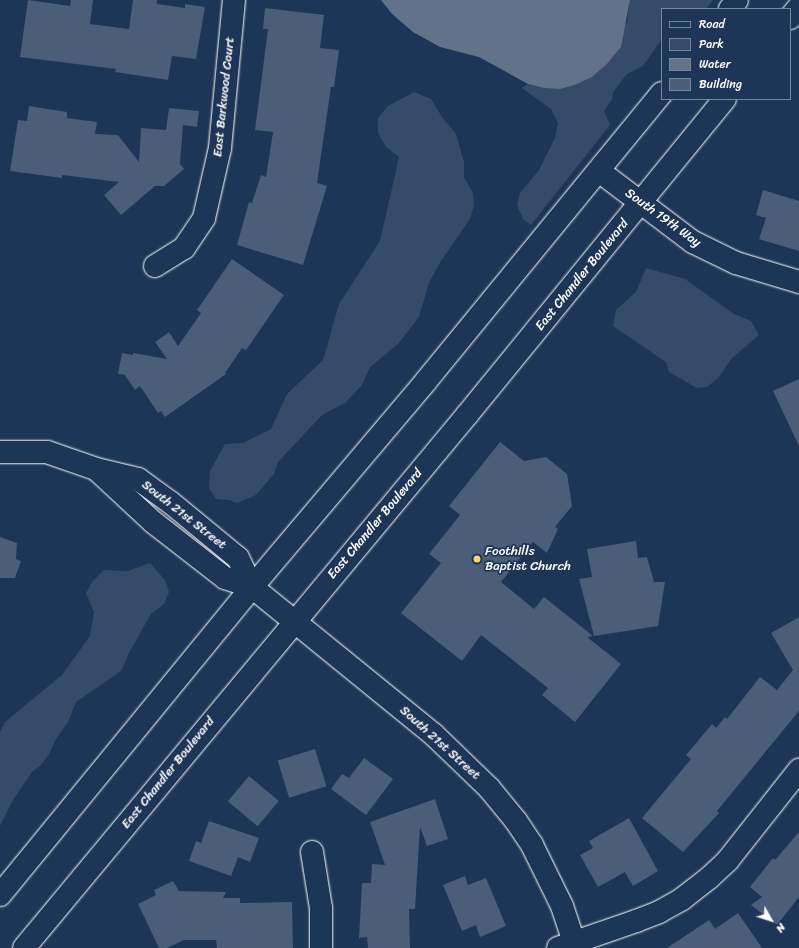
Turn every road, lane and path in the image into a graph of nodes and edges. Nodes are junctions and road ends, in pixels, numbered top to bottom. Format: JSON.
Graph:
{"nodes":[{"id":1,"x":234,"y":0,"type":"edge"},
{"id":2,"x":737,"y":0,"type":"edge"},
{"id":3,"x":799,"y":7,"type":"edge"},
{"id":4,"x":731,"y":8,"type":"edge"},
{"id":5,"x":791,"y":17,"type":"edge"},
{"id":6,"x":661,"y":94,"type":"edge"},
{"id":7,"x":724,"y":100,"type":"edge"},
{"id":8,"x":599,"y":171,"type":"junction"},
{"id":9,"x":641,"y":203,"type":"junction"},
{"id":10,"x":155,"y":266,"type":"dead end"},
{"id":11,"x":799,"y":282,"type":"edge"},
{"id":12,"x":0,"y":452,"type":"edge"},
{"id":13,"x":252,"y":587,"type":"junction"},
{"id":14,"x":294,"y":621,"type":"junction"},
{"id":15,"x":799,"y":770,"type":"edge"},
{"id":16,"x":312,"y":852,"type":"dead end"},
{"id":17,"x":0,"y":895,"type":"edge"},
{"id":18,"x":569,"y":946,"type":"edge"},
{"id":19,"x":24,"y":948,"type":"edge"},
{"id":20,"x":321,"y":948,"type":"edge"}],
"edges":[{"from":1,"to":10,"type":"main road","name":"East Barkwood Court"},
{"from":2,"to":4,"type":"main road"},
{"from":3,"to":5,"type":"main road"},
{"from":6,"to":8,"type":"main road"},
{"from":7,"to":9,"type":"main road","name":"East Chandler Boulevard"},
{"from":8,"to":9,"type":"main road","name":"South 19th Way"},
{"from":8,"to":13,"type":"main road"},
{"from":9,"to":11,"type":"main road","name":"South 19th Way"},
{"from":9,"to":14,"type":"main road","name":"East Chandler Boulevard"},
{"from":12,"to":13,"type":"main road","name":"South 21st Street"},
{"from":13,"to":14,"type":"main road","name":"South 21st Street"},
{"from":13,"to":17,"type":"main road"},
{"from":14,"to":18,"type":"main road","name":"South 21st Street"},
{"from":14,"to":19,"type":"main road","name":"East Chandler Boulevard"},
{"from":15,"to":18,"type":"main road"},
{"from":16,"to":20,"type":"main road"}]}
